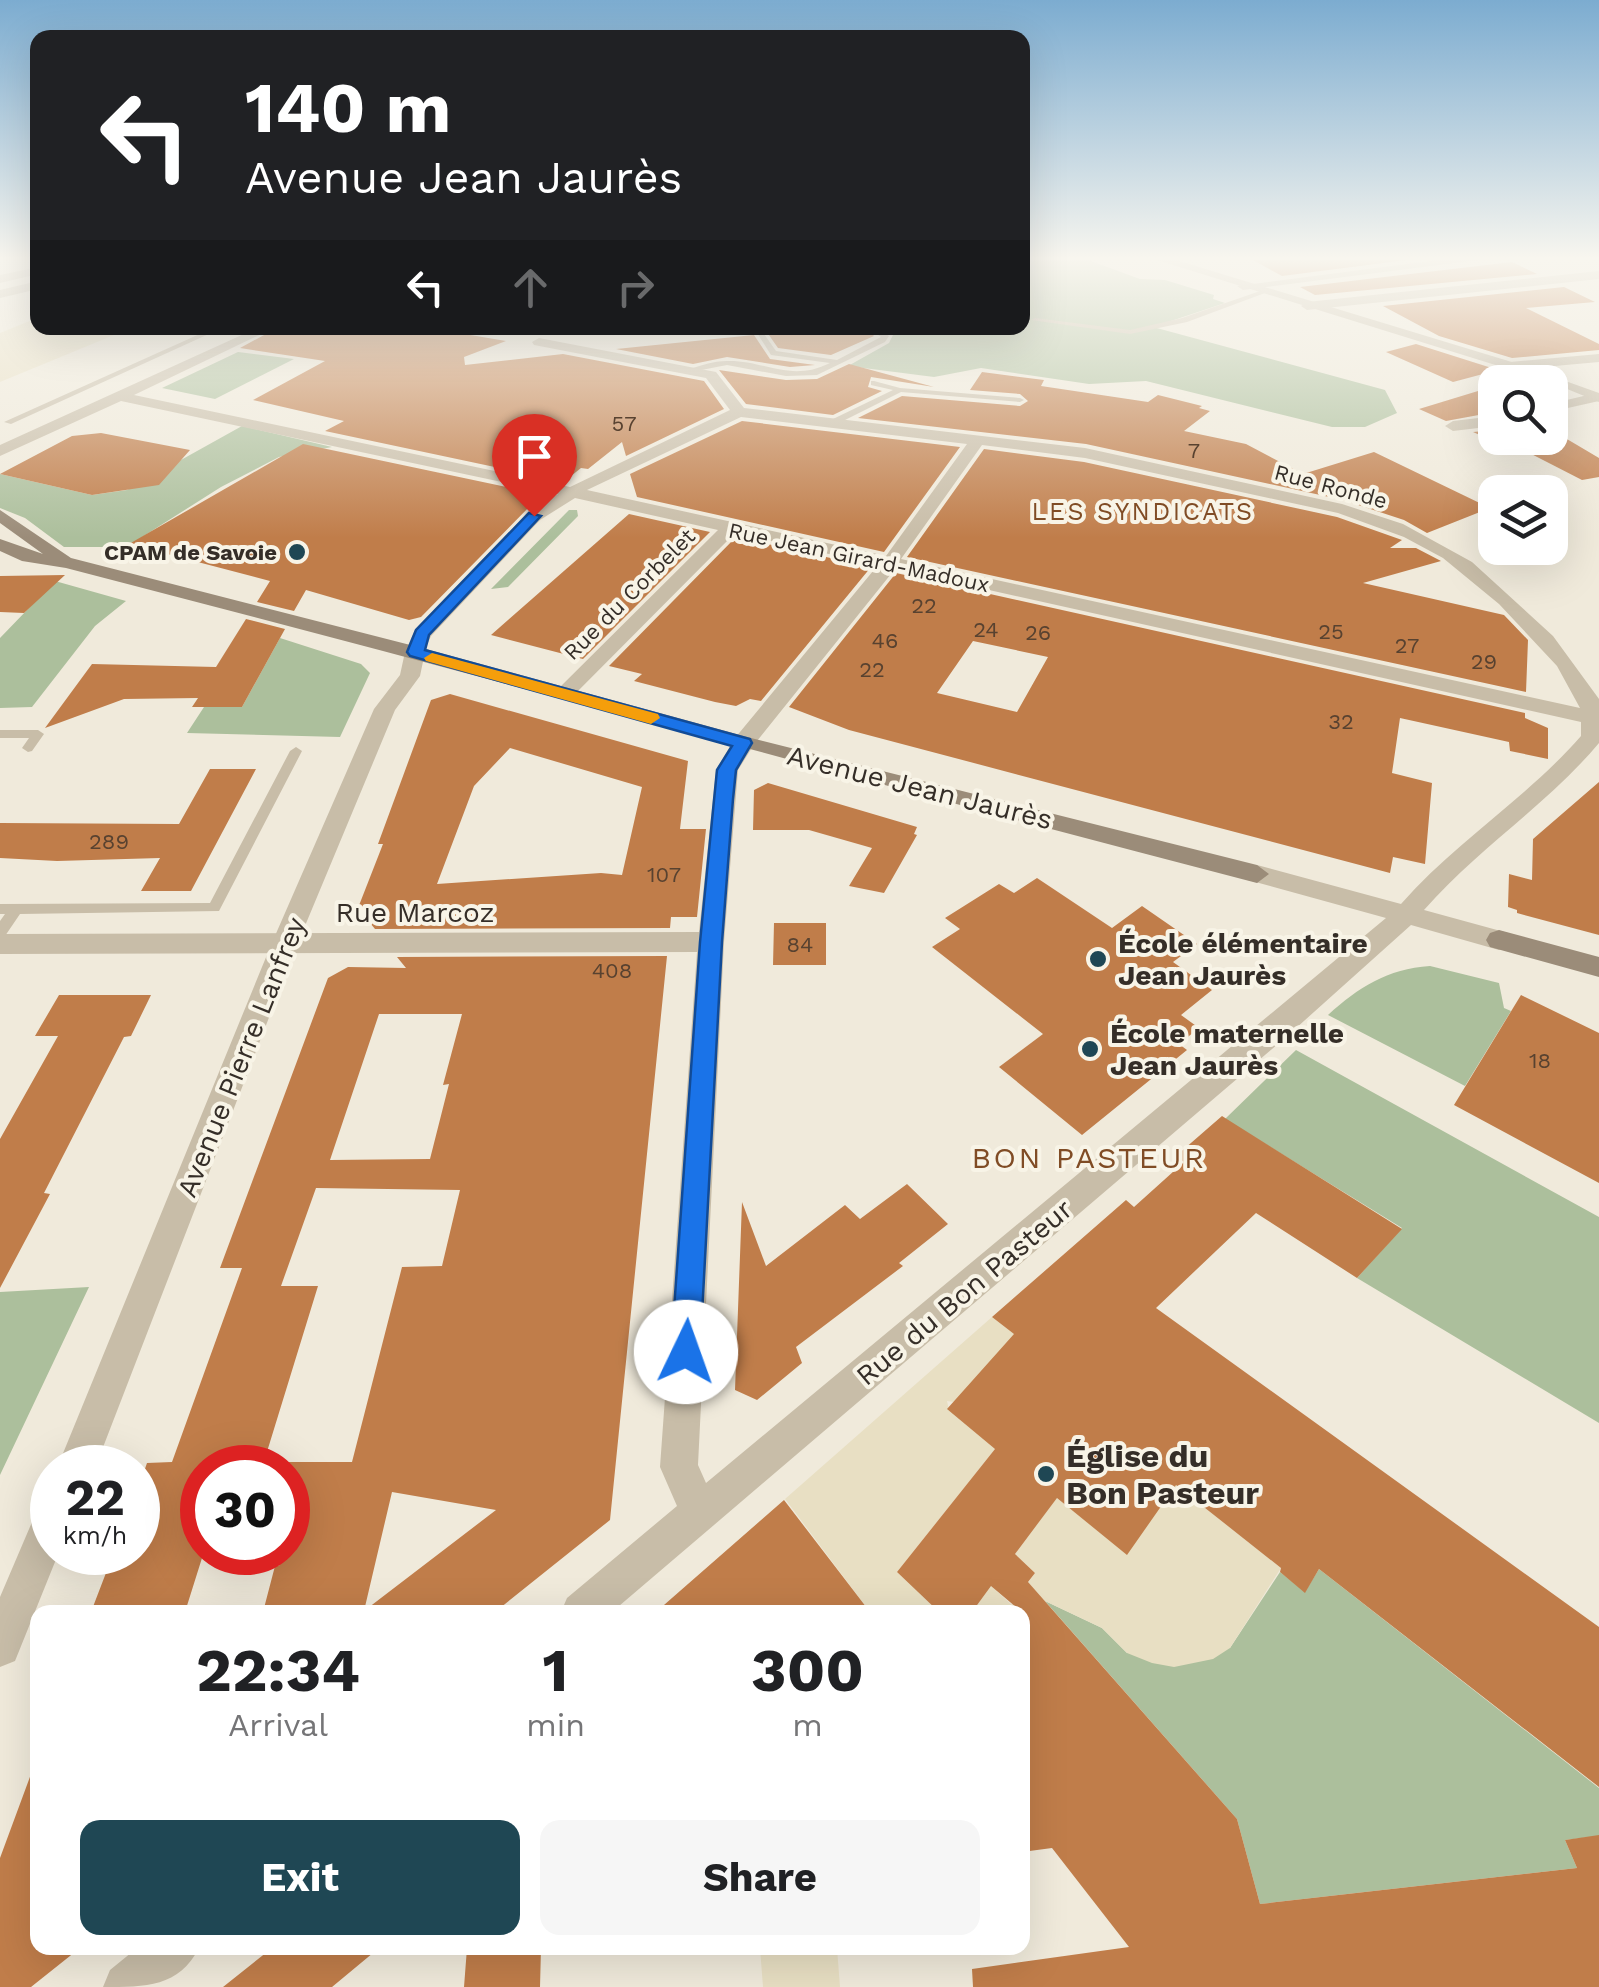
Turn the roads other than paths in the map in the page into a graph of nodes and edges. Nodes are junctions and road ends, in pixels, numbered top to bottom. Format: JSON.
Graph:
{"nodes":[{"id":1,"x":162,"y":353,"type":"edge"},
{"id":2,"x":213,"y":353,"type":"edge"},
{"id":3,"x":597,"y":353,"type":"edge"},
{"id":4,"x":857,"y":353,"type":"edge"},
{"id":5,"x":1465,"y":353,"type":"edge"},
{"id":6,"x":774,"y":354,"type":"joint"},
{"id":7,"x":1599,"y":358,"type":"edge"},
{"id":8,"x":838,"y":362,"type":"junction"},
{"id":9,"x":1507,"y":365,"type":"edge"},
{"id":10,"x":1521,"y":365,"type":"edge"},
{"id":11,"x":691,"y":370,"type":"junction"},
{"id":12,"x":786,"y":374,"type":"junction"},
{"id":13,"x":874,"y":382,"type":"dead end"},
{"id":14,"x":1568,"y":387,"type":"edge"},
{"id":15,"x":83,"y":388,"type":"junction"},
{"id":16,"x":900,"y":390,"type":"junction"},
{"id":17,"x":119,"y":396,"type":"junction"},
{"id":18,"x":1597,"y":397,"type":"edge"},
{"id":19,"x":1020,"y":400,"type":"dead end"},
{"id":20,"x":1568,"y":404,"type":"edge"},
{"id":21,"x":740,"y":412,"type":"junction"},
{"id":22,"x":836,"y":420,"type":"junction"},
{"id":23,"x":8,"y":422,"type":"dead end"},
{"id":24,"x":1478,"y":423,"type":"edge"},
{"id":25,"x":1453,"y":426,"type":"dead end"},
{"id":26,"x":978,"y":438,"type":"junction"},
{"id":27,"x":0,"y":452,"type":"edge"},
{"id":28,"x":572,"y":492,"type":"junction"},
{"id":29,"x":4,"y":521,"type":"edge"},
{"id":30,"x":730,"y":528,"type":"junction"},
{"id":31,"x":0,"y":544,"type":"edge"},
{"id":32,"x":36,"y":552,"type":"junction"},
{"id":33,"x":890,"y":564,"type":"junction"},
{"id":34,"x":416,"y":652,"type":"junction"},
{"id":35,"x":564,"y":694,"type":"junction"},
{"id":36,"x":1596,"y":718,"type":"edge"},
{"id":37,"x":0,"y":734,"type":"edge"},
{"id":38,"x":743,"y":743,"type":"junction"},
{"id":39,"x":28,"y":748,"type":"dead end"},
{"id":40,"x":296,"y":750,"type":"dead end"},
{"id":41,"x":1257,"y":874,"type":"joint"},
{"id":42,"x":17,"y":908,"type":"junction"},
{"id":43,"x":0,"y":909,"type":"edge"},
{"id":44,"x":1406,"y":915,"type":"junction"},
{"id":45,"x":0,"y":932,"type":"edge"},
{"id":46,"x":1500,"y":940,"type":"joint"},
{"id":47,"x":711,"y":942,"type":"junction"},
{"id":48,"x":0,"y":944,"type":"edge"},
{"id":49,"x":284,"y":945,"type":"junction"},
{"id":50,"x":1599,"y":967,"type":"edge"},
{"id":51,"x":85,"y":1445,"type":"edge"},
{"id":52,"x":701,"y":1514,"type":"junction"},
{"id":53,"x":30,"y":1574,"type":"edge"},
{"id":54,"x":590,"y":1605,"type":"edge"},
{"id":55,"x":0,"y":1646,"type":"edge"},
{"id":56,"x":167,"y":1955,"type":"edge"},
{"id":57,"x":128,"y":1987,"type":"edge"}],
"edges":[{"from":1,"to":15,"type":"lane"},
{"from":2,"to":17,"type":"street"},
{"from":3,"to":11,"type":"street"},
{"from":4,"to":8,"type":"lane"},
{"from":5,"to":9,"type":"street"},
{"from":6,"to":8,"type":"lane"},
{"from":6,"to":12,"type":"lane"},
{"from":7,"to":10,"type":"street"},
{"from":8,"to":12,"type":"lane"},
{"from":11,"to":12,"type":"lane"},
{"from":11,"to":21,"type":"street"},
{"from":13,"to":16,"type":"lane"},
{"from":14,"to":18,"type":"street"},
{"from":15,"to":17,"type":"lane"},
{"from":15,"to":23,"type":"lane"},
{"from":16,"to":19,"type":"lane"},
{"from":16,"to":22,"type":"lane"},
{"from":17,"to":27,"type":"street"},
{"from":17,"to":28,"type":"street","name":"Rue Jean Girard-Madoux"},
{"from":18,"to":20,"type":"street"},
{"from":21,"to":22,"type":"street","name":"Rue Ronde"},
{"from":21,"to":28,"type":"street","name":"Avenue Pierre Lanfrey"},
{"from":22,"to":26,"type":"street","name":"Rue Ronde"},
{"from":24,"to":25,"type":"street"},
{"from":26,"to":33,"type":"street"},
{"from":26,"to":36,"type":"street","name":"Rue Ronde"},
{"from":28,"to":30,"type":"street","name":"Rue Jean Girard-Madoux"},
{"from":28,"to":34,"type":"street","name":"Avenue Pierre Lanfrey"},
{"from":29,"to":32,"type":"main road"},
{"from":30,"to":33,"type":"street","name":"Rue Jean Girard-Madoux"},
{"from":30,"to":35,"type":"street","name":"Rue du Corbelet"},
{"from":31,"to":32,"type":"main road"},
{"from":32,"to":34,"type":"main road","name":"Avenue Jean Jaurès"},
{"from":33,"to":36,"type":"street","name":"Rue Jean Girard-Madoux"},
{"from":33,"to":38,"type":"street"},
{"from":34,"to":35,"type":"main road","name":"Avenue Jean Jaurès"},
{"from":34,"to":49,"type":"street","name":"Avenue Pierre Lanfrey"},
{"from":35,"to":38,"type":"main road","name":"Avenue Jean Jaurès"},
{"from":36,"to":44,"type":"street","name":"Rue du Bon Pasteur"},
{"from":37,"to":39,"type":"lane"},
{"from":38,"to":41,"type":"main road","name":"Avenue Jean Jaurès"},
{"from":38,"to":47,"type":"street"},
{"from":40,"to":42,"type":"lane"},
{"from":41,"to":44,"type":"street","name":"Avenue Jean Jaurès"},
{"from":42,"to":43,"type":"lane"},
{"from":42,"to":45,"type":"lane"},
{"from":44,"to":46,"type":"street","name":"Avenue Jean Jaurès"},
{"from":44,"to":52,"type":"street","name":"Rue du Bon Pasteur"},
{"from":46,"to":50,"type":"main road","name":"Avenue Jean Jaurès"},
{"from":47,"to":49,"type":"street","name":"Rue Marcoz"},
{"from":47,"to":52,"type":"street"},
{"from":48,"to":49,"type":"street","name":"Rue Marcoz"},
{"from":49,"to":51,"type":"street","name":"Avenue Pierre Lanfrey"},
{"from":52,"to":54,"type":"street","name":"Rue du Bon Pasteur"},
{"from":53,"to":55,"type":"street"},
{"from":56,"to":57,"type":"street"}]}
